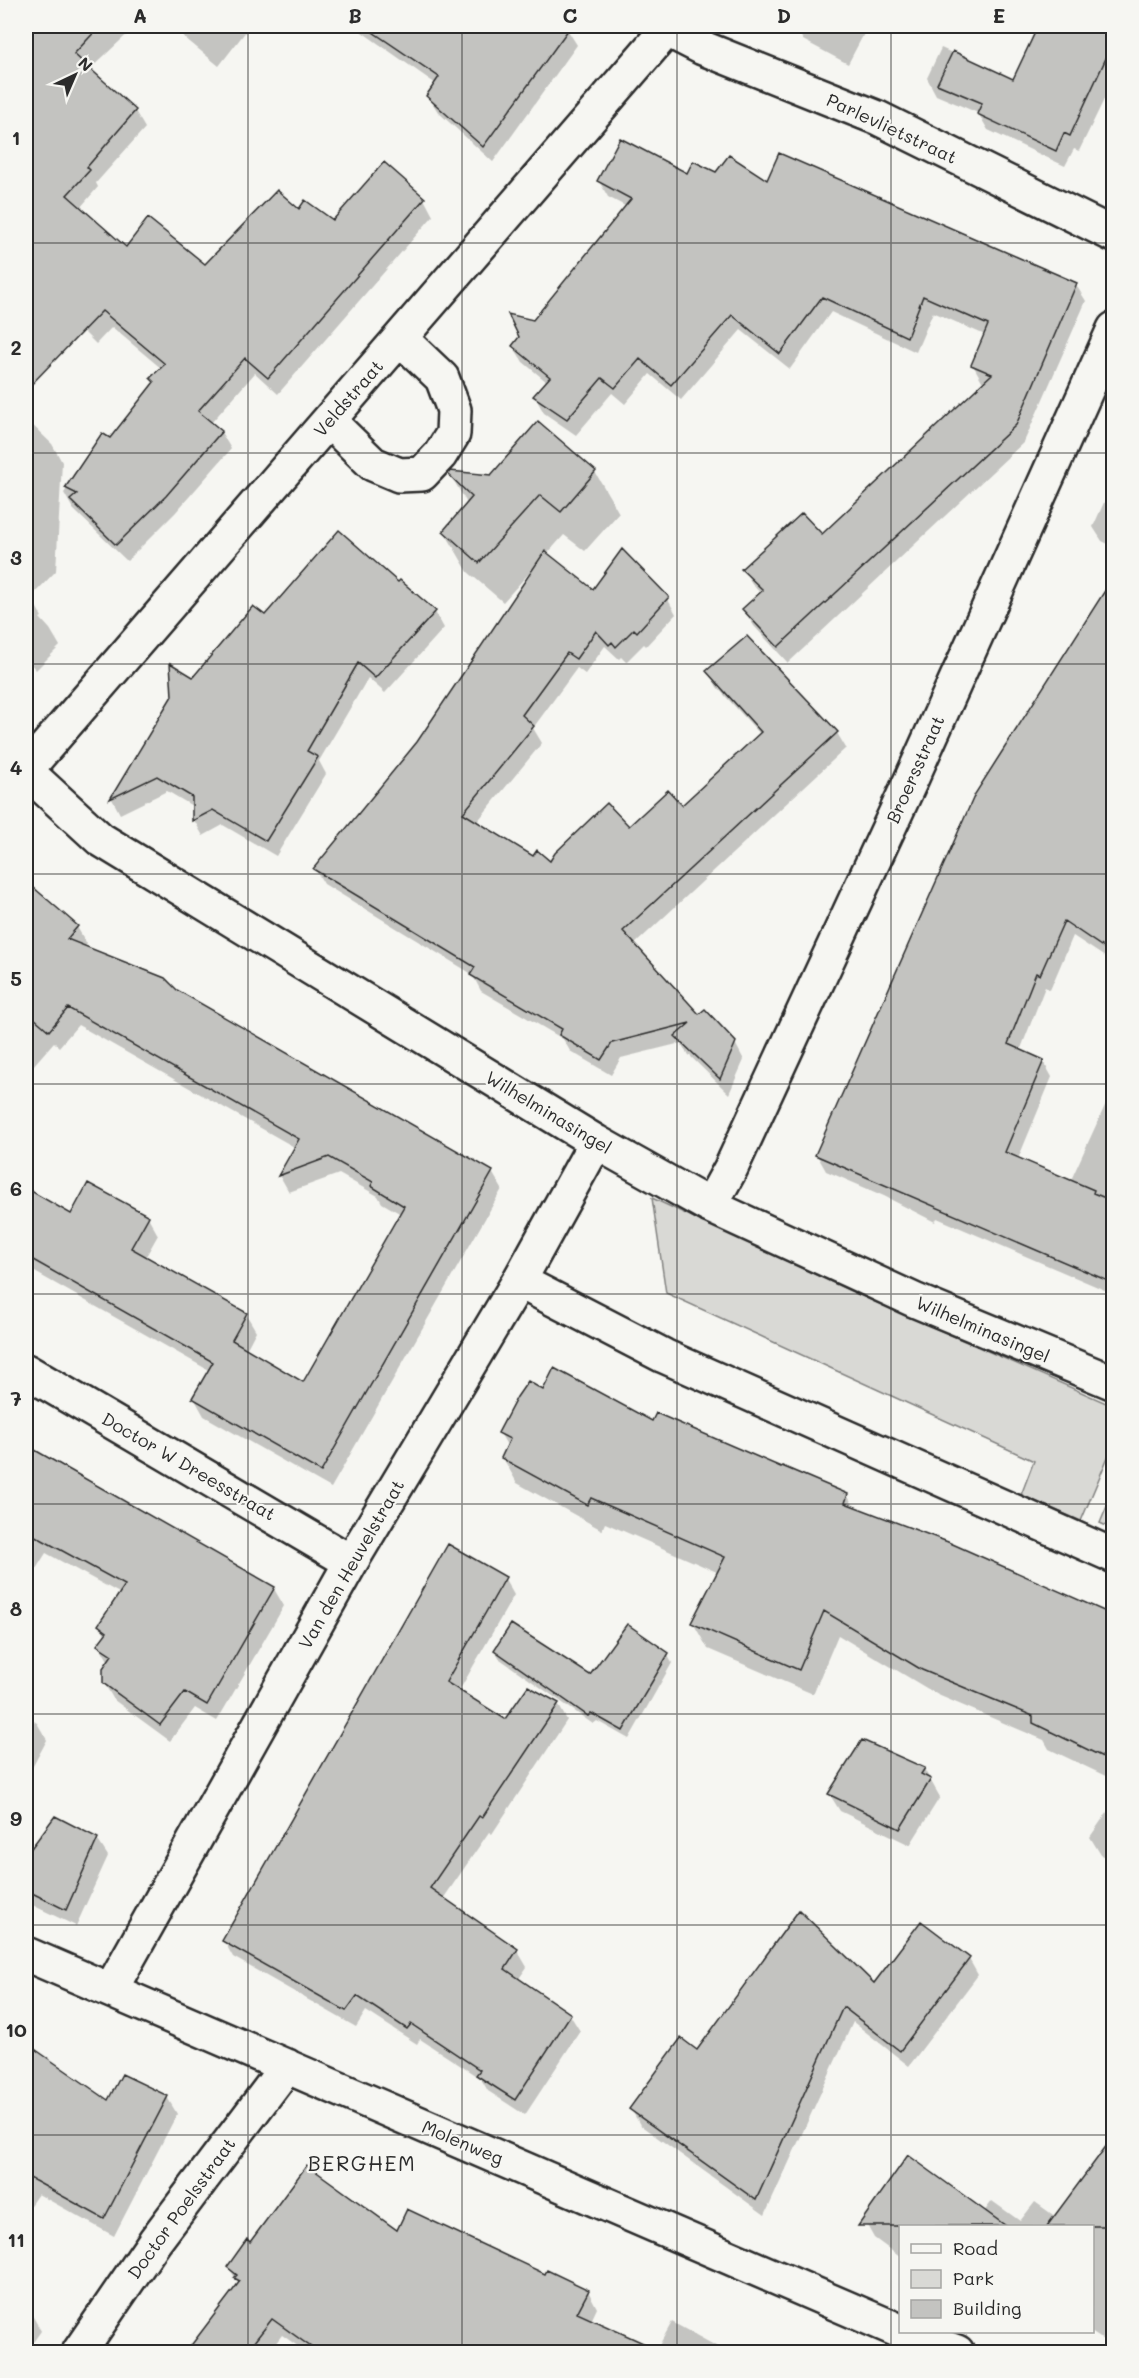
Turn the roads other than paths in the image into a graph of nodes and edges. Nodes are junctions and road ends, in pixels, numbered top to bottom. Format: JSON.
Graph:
{"nodes":[{"id":1,"x":666,"y":27,"type":"edge"},
{"id":2,"x":1113,"y":235,"type":"edge"},
{"id":3,"x":1113,"y":329,"type":"edge"},
{"id":4,"x":400,"y":338,"type":"junction"},
{"id":5,"x":329,"y":421,"type":"junction"},
{"id":6,"x":26,"y":770,"type":"edge"},
{"id":7,"x":596,"y":1142,"type":"junction"},
{"id":8,"x":710,"y":1206,"type":"junction"},
{"id":9,"x":519,"y":1281,"type":"junction"},
{"id":10,"x":26,"y":1371,"type":"edge"},
{"id":11,"x":1113,"y":1383,"type":"edge"},
{"id":12,"x":1113,"y":1556,"type":"edge"},
{"id":13,"x":351,"y":1562,"type":"junction"},
{"id":14,"x":26,"y":1954,"type":"edge"},
{"id":15,"x":111,"y":1989,"type":"junction"},
{"id":16,"x":287,"y":2066,"type":"junction"},
{"id":17,"x":899,"y":2330,"type":"edge"},
{"id":18,"x":906,"y":2333,"type":"edge"},
{"id":19,"x":79,"y":2352,"type":"edge"},
{"id":20,"x":957,"y":2352,"type":"edge"}],
"edges":[{"from":1,"to":2,"type":"street","name":"Parlevlietstraat"},
{"from":1,"to":4,"type":"street","name":"Veldstraat"},
{"from":3,"to":8,"type":"street","name":"Broersstraat"},
{"from":4,"to":5,"type":"street","name":"Veldstraat"},
{"from":4,"to":5,"type":"street"},
{"from":5,"to":6,"type":"street","name":"Veldstraat"},
{"from":6,"to":7,"type":"street","name":"Wilhelminasingel"},
{"from":7,"to":8,"type":"street","name":"Wilhelminasingel"},
{"from":7,"to":9,"type":"street","name":"Van den Heuvelstraat"},
{"from":8,"to":11,"type":"street","name":"Wilhelminasingel"},
{"from":9,"to":12,"type":"street"},
{"from":9,"to":13,"type":"street","name":"Van den Heuvelstraat"},
{"from":10,"to":13,"type":"street","name":"Doctor W Dreesstraat"},
{"from":13,"to":15,"type":"street","name":"Van den Heuvelstraat"},
{"from":14,"to":15,"type":"street","name":"Molenweg"},
{"from":15,"to":16,"type":"street","name":"Molenweg"},
{"from":16,"to":17,"type":"street","name":"Molenweg"},
{"from":16,"to":19,"type":"street","name":"Doctor Poelsstraat"},
{"from":18,"to":20,"type":"street","name":"Molenweg"}]}
